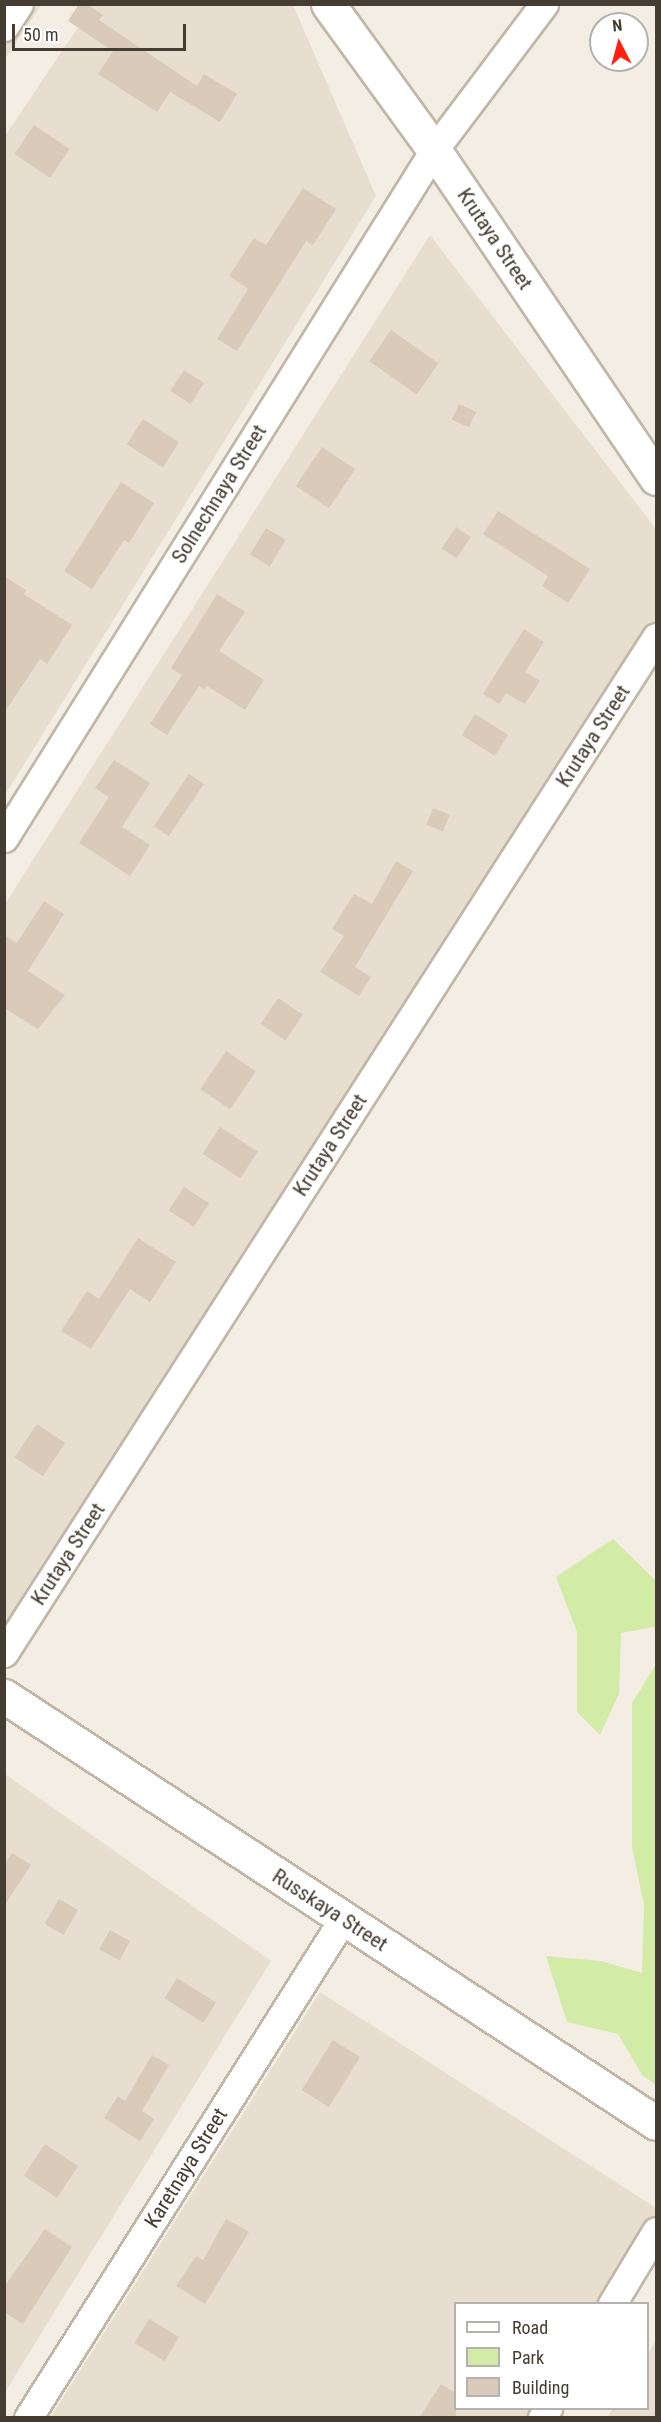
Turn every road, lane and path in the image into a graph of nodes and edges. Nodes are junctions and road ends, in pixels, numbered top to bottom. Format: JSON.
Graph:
{"nodes":[{"id":1,"x":19,"y":4,"type":"edge"},
{"id":2,"x":328,"y":4,"type":"edge"},
{"id":3,"x":544,"y":4,"type":"edge"},
{"id":4,"x":4,"y":27,"type":"edge"},
{"id":5,"x":434,"y":150,"type":"junction"},
{"id":6,"x":657,"y":478,"type":"edge"},
{"id":7,"x":657,"y":637,"type":"edge"},
{"id":8,"x":4,"y":838,"type":"edge"},
{"id":9,"x":4,"y":1653,"type":"edge"},
{"id":10,"x":4,"y":1696,"type":"edge"},
{"id":11,"x":343,"y":1919,"type":"junction"},
{"id":12,"x":657,"y":2123,"type":"edge"},
{"id":13,"x":657,"y":2231,"type":"edge"},
{"id":14,"x":613,"y":2302,"type":"edge"},
{"id":15,"x":28,"y":2418,"type":"edge"}],
"edges":[{"from":1,"to":4,"type":"street"},
{"from":2,"to":5,"type":"street","name":"Krutaya Street"},
{"from":3,"to":5,"type":"street","name":"Solnechnaya Street"},
{"from":5,"to":6,"type":"street","name":"Krutaya Street"},
{"from":5,"to":8,"type":"street","name":"Solnechnaya Street"},
{"from":7,"to":9,"type":"street","name":"Krutaya Street"},
{"from":10,"to":11,"type":"street","name":"Russkaya Street"},
{"from":11,"to":12,"type":"street","name":"Russkaya Street"},
{"from":11,"to":15,"type":"street","name":"Karetnaya Street"},
{"from":13,"to":14,"type":"street"}]}
